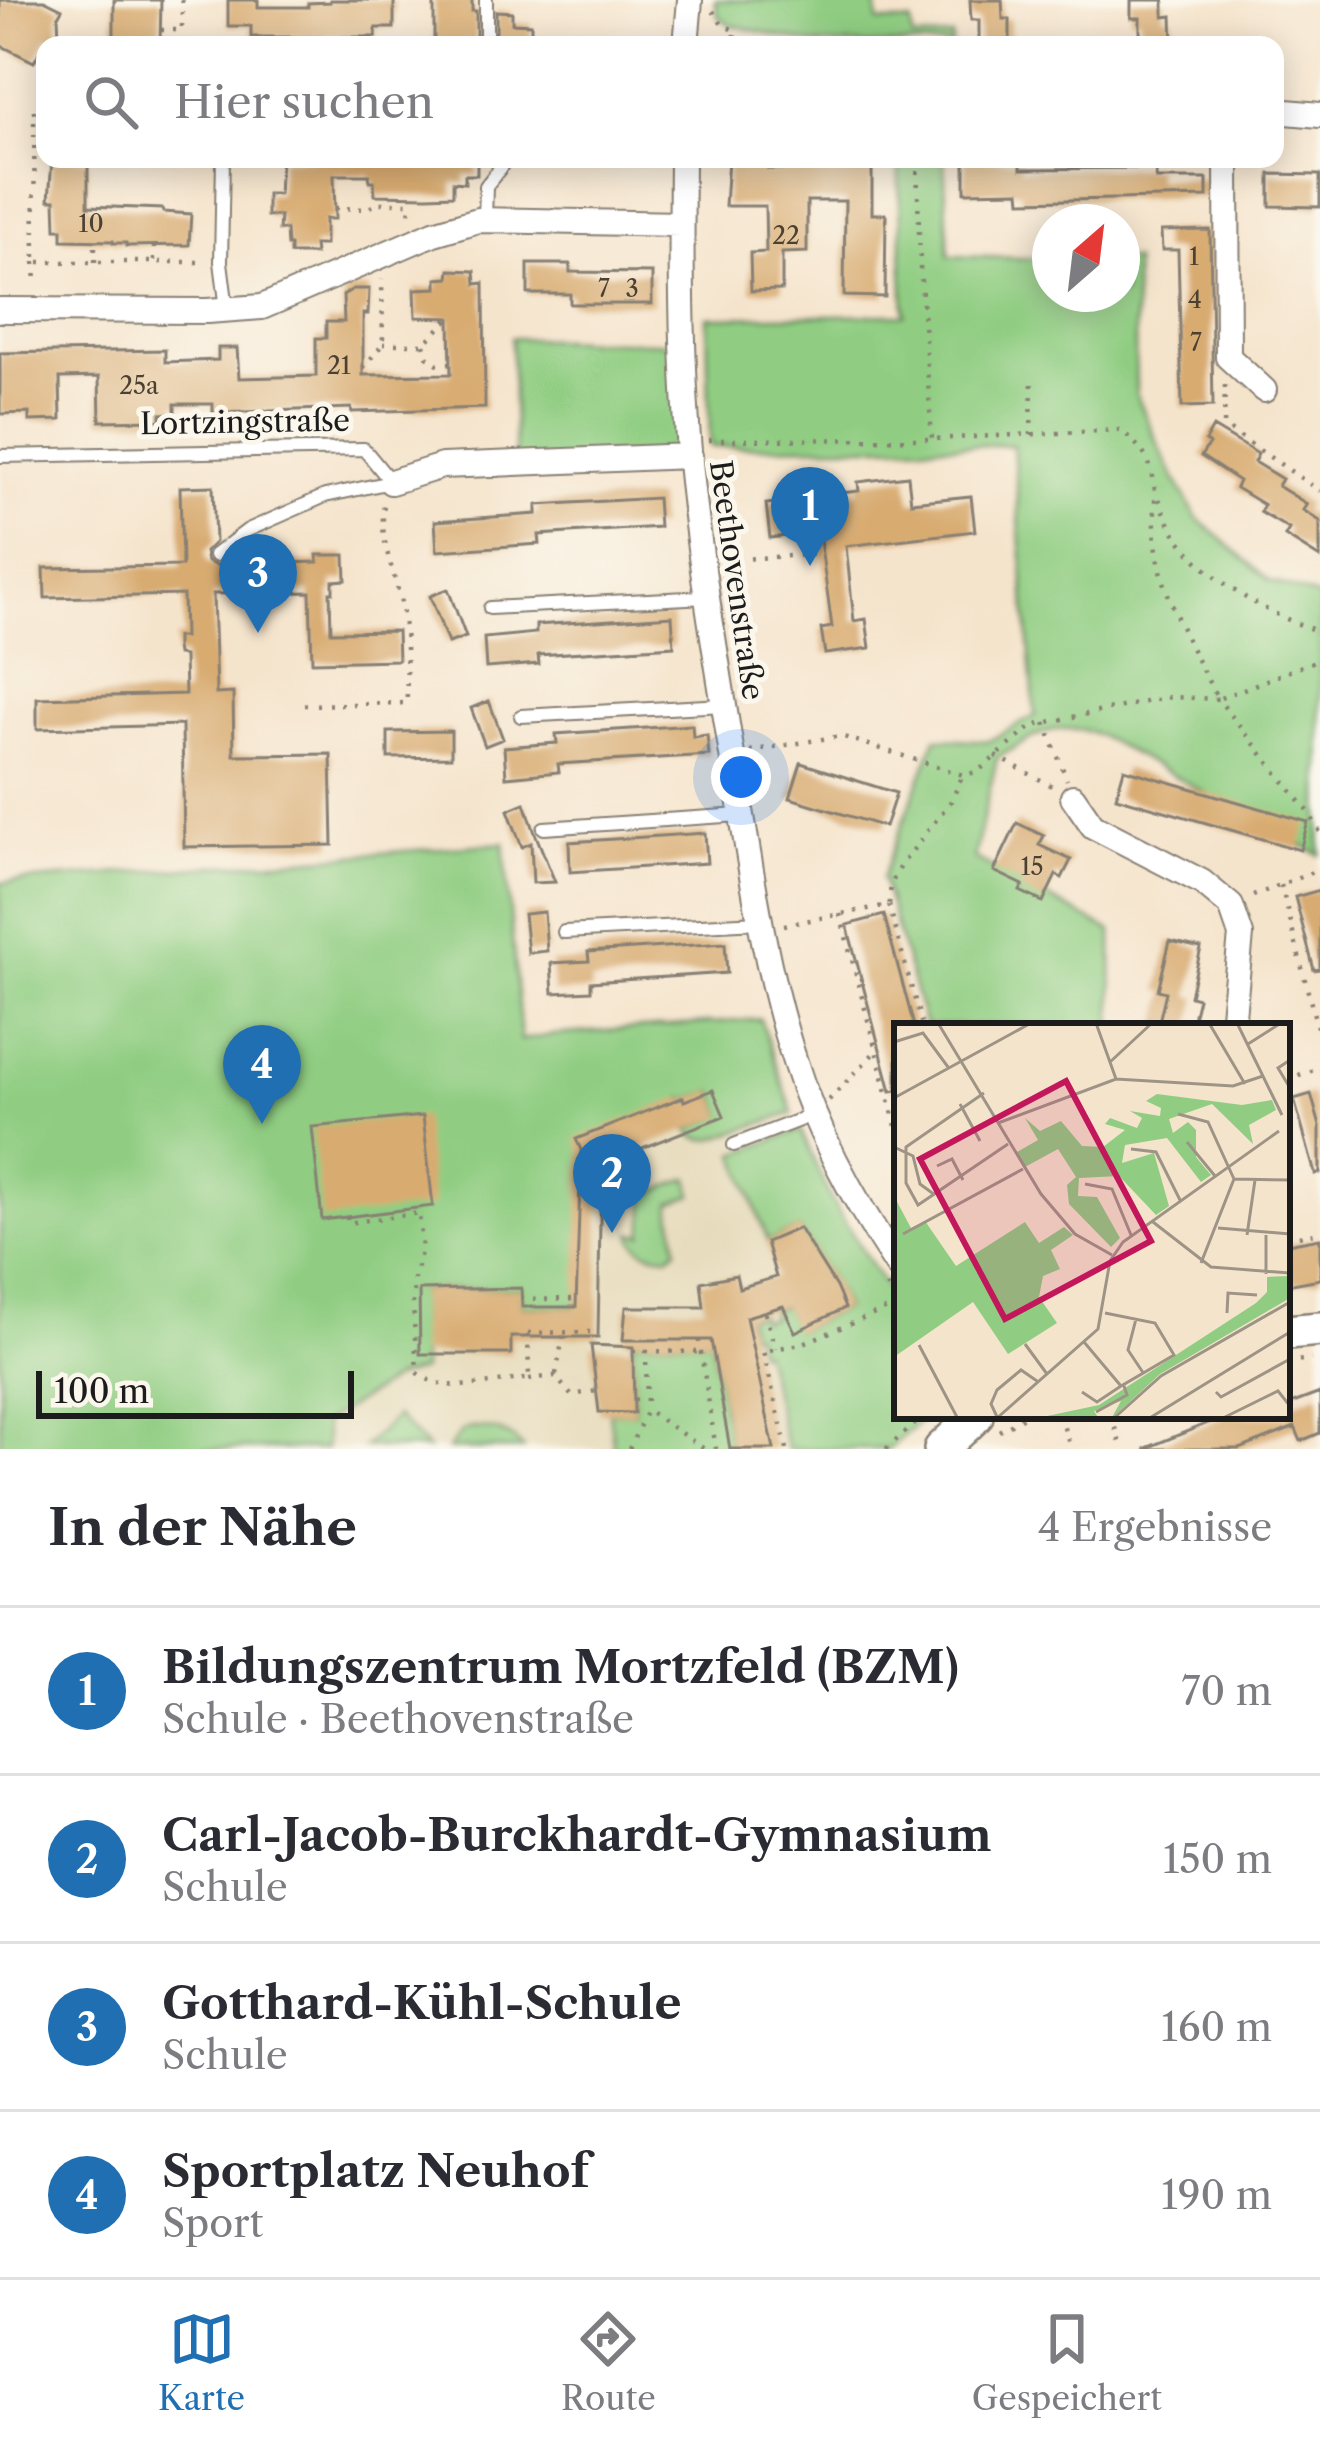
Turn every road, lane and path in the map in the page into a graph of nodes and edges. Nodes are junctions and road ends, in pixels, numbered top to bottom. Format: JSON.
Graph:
{"nodes":[{"id":1,"x":182,"y":0,"type":"edge"},
{"id":2,"x":486,"y":0,"type":"edge"},
{"id":3,"x":701,"y":2,"type":"edge"},
{"id":4,"x":160,"y":30,"type":"dead end"},
{"id":5,"x":486,"y":36,"type":"edge"},
{"id":6,"x":694,"y":36,"type":"edge"},
{"id":7,"x":735,"y":36,"type":"edge"},
{"id":8,"x":36,"y":109,"type":"edge"},
{"id":9,"x":1284,"y":112,"type":"edge"},
{"id":10,"x":1320,"y":115,"type":"edge"},
{"id":11,"x":34,"y":142,"type":"joint"},
{"id":12,"x":223,"y":168,"type":"edge"},
{"id":13,"x":500,"y":168,"type":"edge"},
{"id":14,"x":682,"y":168,"type":"edge"},
{"id":15,"x":917,"y":168,"type":"edge"},
{"id":16,"x":1227,"y":168,"type":"edge"},
{"id":17,"x":335,"y":208,"type":"dead end"},
{"id":18,"x":485,"y":220,"type":"junction"},
{"id":19,"x":409,"y":222,"type":"dead end"},
{"id":20,"x":681,"y":224,"type":"junction"},
{"id":21,"x":95,"y":240,"type":"dead end"},
{"id":22,"x":154,"y":245,"type":"dead end"},
{"id":23,"x":381,"y":255,"type":"junction"},
{"id":24,"x":95,"y":262,"type":"junction"},
{"id":25,"x":154,"y":262,"type":"junction"},
{"id":26,"x":221,"y":262,"type":"junction"},
{"id":27,"x":227,"y":309,"type":"junction"},
{"id":28,"x":0,"y":310,"type":"edge"},
{"id":29,"x":450,"y":318,"type":"dead end"},
{"id":30,"x":383,"y":344,"type":"junction"},
{"id":31,"x":424,"y":344,"type":"junction"},
{"id":32,"x":1228,"y":357,"type":"junction"},
{"id":33,"x":451,"y":363,"type":"dead end"},
{"id":34,"x":363,"y":368,"type":"dead end"},
{"id":35,"x":1032,"y":378,"type":"dead end"},
{"id":36,"x":1264,"y":390,"type":"dead end"},
{"id":37,"x":1031,"y":435,"type":"junction"},
{"id":38,"x":932,"y":439,"type":"junction"},
{"id":39,"x":704,"y":445,"type":"junction"},
{"id":40,"x":0,"y":456,"type":"edge"},
{"id":41,"x":392,"y":482,"type":"junction"},
{"id":42,"x":1320,"y":491,"type":"edge"},
{"id":43,"x":1157,"y":496,"type":"junction"},
{"id":44,"x":820,"y":554,"type":"dead end"},
{"id":45,"x":215,"y":555,"type":"dead end"},
{"id":46,"x":726,"y":560,"type":"dead end"},
{"id":47,"x":708,"y":597,"type":"junction"},
{"id":48,"x":490,"y":608,"type":"dead end"},
{"id":49,"x":1320,"y":632,"type":"edge"},
{"id":50,"x":1320,"y":659,"type":"edge"},
{"id":51,"x":1218,"y":699,"type":"junction"},
{"id":52,"x":304,"y":705,"type":"dead end"},
{"id":53,"x":724,"y":705,"type":"junction"},
{"id":54,"x":521,"y":716,"type":"dead end"},
{"id":55,"x":1045,"y":723,"type":"junction"},
{"id":56,"x":732,"y":753,"type":"junction"},
{"id":57,"x":996,"y":756,"type":"junction"},
{"id":58,"x":963,"y":776,"type":"junction"},
{"id":59,"x":1073,"y":796,"type":"junction"},
{"id":60,"x":741,"y":815,"type":"junction"},
{"id":61,"x":544,"y":828,"type":"dead end"},
{"id":62,"x":1320,"y":832,"type":"edge"},
{"id":63,"x":1320,"y":869,"type":"edge"},
{"id":64,"x":1281,"y":885,"type":"junction"},
{"id":65,"x":889,"y":905,"type":"junction"},
{"id":66,"x":1231,"y":905,"type":"junction"},
{"id":67,"x":840,"y":914,"type":"junction"},
{"id":68,"x":759,"y":922,"type":"junction"},
{"id":69,"x":564,"y":932,"type":"dead end"},
{"id":70,"x":784,"y":938,"type":"dead end"},
{"id":71,"x":921,"y":1023,"type":"edge"},
{"id":72,"x":1232,"y":1023,"type":"edge"},
{"id":73,"x":1320,"y":1039,"type":"edge"},
{"id":74,"x":875,"y":1052,"type":"junction"},
{"id":75,"x":1320,"y":1068,"type":"edge"},
{"id":76,"x":1290,"y":1078,"type":"edge"},
{"id":77,"x":815,"y":1114,"type":"junction"},
{"id":78,"x":894,"y":1119,"type":"edge"},
{"id":79,"x":734,"y":1145,"type":"dead end"},
{"id":80,"x":347,"y":1217,"type":"dead end"},
{"id":81,"x":1320,"y":1232,"type":"edge"},
{"id":82,"x":1290,"y":1237,"type":"edge"},
{"id":83,"x":894,"y":1260,"type":"edge"},
{"id":84,"x":577,"y":1299,"type":"dead end"},
{"id":85,"x":521,"y":1300,"type":"dead end"},
{"id":86,"x":894,"y":1306,"type":"edge"},
{"id":87,"x":765,"y":1313,"type":"dead end"},
{"id":88,"x":1320,"y":1329,"type":"edge"},
{"id":89,"x":564,"y":1332,"type":"junction"},
{"id":90,"x":590,"y":1332,"type":"dead end"},
{"id":91,"x":1290,"y":1332,"type":"edge"},
{"id":92,"x":699,"y":1340,"type":"dead end"},
{"id":93,"x":775,"y":1348,"type":"junction"},
{"id":94,"x":633,"y":1351,"type":"dead end"},
{"id":95,"x":646,"y":1351,"type":"junction"},
{"id":96,"x":701,"y":1352,"type":"junction"},
{"id":97,"x":1320,"y":1358,"type":"edge"},
{"id":98,"x":1290,"y":1362,"type":"edge"},
{"id":99,"x":555,"y":1376,"type":"junction"},
{"id":100,"x":530,"y":1379,"type":"junction"},
{"id":101,"x":597,"y":1391,"type":"dead end"},
{"id":102,"x":646,"y":1399,"type":"junction"},
{"id":103,"x":634,"y":1400,"type":"dead end"},
{"id":104,"x":646,"y":1410,"type":"junction"},
{"id":105,"x":921,"y":1419,"type":"edge"},
{"id":106,"x":1061,"y":1419,"type":"edge"},
{"id":107,"x":1112,"y":1419,"type":"edge"},
{"id":108,"x":986,"y":1425,"type":"edge"},
{"id":109,"x":1121,"y":1446,"type":"dead end"},
{"id":110,"x":629,"y":1449,"type":"edge"},
{"id":111,"x":704,"y":1449,"type":"edge"},
{"id":112,"x":716,"y":1449,"type":"edge"},
{"id":113,"x":787,"y":1449,"type":"edge"},
{"id":114,"x":886,"y":1449,"type":"edge"},
{"id":115,"x":941,"y":1449,"type":"edge"},
{"id":116,"x":1071,"y":1449,"type":"edge"}],
"edges":[{"from":1,"to":4,"type":"path"},
{"from":2,"to":5,"type":"lane"},
{"from":3,"to":6,"type":"street"},
{"from":3,"to":7,"type":"path"},
{"from":8,"to":11,"type":"path"},
{"from":9,"to":10,"type":"street"},
{"from":11,"to":24,"type":"path"},
{"from":12,"to":26,"type":"lane"},
{"from":13,"to":18,"type":"lane"},
{"from":14,"to":20,"type":"street","name":"Beethovenstraße"},
{"from":15,"to":38,"type":"path"},
{"from":16,"to":32,"type":"street"},
{"from":17,"to":19,"type":"path"},
{"from":18,"to":20,"type":"street"},
{"from":18,"to":23,"type":"street"},
{"from":20,"to":39,"type":"street","name":"Beethovenstraße"},
{"from":21,"to":24,"type":"path"},
{"from":22,"to":25,"type":"path"},
{"from":23,"to":27,"type":"street"},
{"from":23,"to":30,"type":"path"},
{"from":24,"to":25,"type":"path"},
{"from":25,"to":26,"type":"path"},
{"from":26,"to":27,"type":"lane"},
{"from":27,"to":28,"type":"street"},
{"from":29,"to":31,"type":"path"},
{"from":30,"to":31,"type":"path"},
{"from":30,"to":34,"type":"path"},
{"from":31,"to":33,"type":"path"},
{"from":32,"to":36,"type":"street"},
{"from":32,"to":42,"type":"path"},
{"from":35,"to":37,"type":"path"},
{"from":37,"to":38,"type":"path"},
{"from":37,"to":43,"type":"path"},
{"from":38,"to":39,"type":"path"},
{"from":39,"to":41,"type":"street"},
{"from":39,"to":47,"type":"street","name":"Beethovenstraße"},
{"from":40,"to":41,"type":"lane","name":"Lortzingstraße"},
{"from":41,"to":45,"type":"lane"},
{"from":41,"to":52,"type":"path"},
{"from":43,"to":49,"type":"path"},
{"from":43,"to":51,"type":"path"},
{"from":44,"to":46,"type":"path"},
{"from":47,"to":48,"type":"lane"},
{"from":47,"to":53,"type":"street","name":"Beethovenstraße"},
{"from":50,"to":51,"type":"path"},
{"from":51,"to":55,"type":"path"},
{"from":51,"to":62,"type":"path"},
{"from":53,"to":54,"type":"lane"},
{"from":53,"to":56,"type":"street","name":"Beethovenstraße"},
{"from":55,"to":57,"type":"path"},
{"from":55,"to":59,"type":"path"},
{"from":56,"to":58,"type":"path"},
{"from":56,"to":60,"type":"street","name":"Beethovenstraße"},
{"from":57,"to":58,"type":"path"},
{"from":57,"to":59,"type":"path"},
{"from":58,"to":65,"type":"path"},
{"from":59,"to":66,"type":"street"},
{"from":60,"to":61,"type":"lane"},
{"from":60,"to":68,"type":"street","name":"Beethovenstraße"},
{"from":63,"to":64,"type":"path"},
{"from":64,"to":66,"type":"path"},
{"from":64,"to":73,"type":"path"},
{"from":65,"to":67,"type":"path"},
{"from":65,"to":71,"type":"path"},
{"from":66,"to":72,"type":"street"},
{"from":67,"to":70,"type":"path"},
{"from":67,"to":74,"type":"path"},
{"from":68,"to":69,"type":"lane"},
{"from":68,"to":77,"type":"street","name":"Beethovenstraße"},
{"from":74,"to":77,"type":"path"},
{"from":74,"to":78,"type":"path"},
{"from":75,"to":76,"type":"path"},
{"from":77,"to":79,"type":"lane"},
{"from":77,"to":83,"type":"street","name":"Beethovenstraße"},
{"from":80,"to":100,"type":"path"},
{"from":81,"to":82,"type":"path"},
{"from":84,"to":85,"type":"path"},
{"from":86,"to":93,"type":"path"},
{"from":87,"to":93,"type":"path"},
{"from":88,"to":91,"type":"main road"},
{"from":89,"to":90,"type":"path"},
{"from":89,"to":99,"type":"path"},
{"from":89,"to":100,"type":"path"},
{"from":92,"to":96,"type":"path"},
{"from":93,"to":113,"type":"path"},
{"from":94,"to":95,"type":"path"},
{"from":95,"to":96,"type":"path"},
{"from":95,"to":102,"type":"path"},
{"from":96,"to":112,"type":"path"},
{"from":97,"to":98,"type":"path"},
{"from":99,"to":100,"type":"path"},
{"from":99,"to":101,"type":"path"},
{"from":102,"to":103,"type":"path"},
{"from":102,"to":104,"type":"path"},
{"from":104,"to":110,"type":"path"},
{"from":104,"to":111,"type":"path"},
{"from":105,"to":114,"type":"path"},
{"from":106,"to":116,"type":"path"},
{"from":107,"to":109,"type":"path"},
{"from":108,"to":115,"type":"main road"}]}
